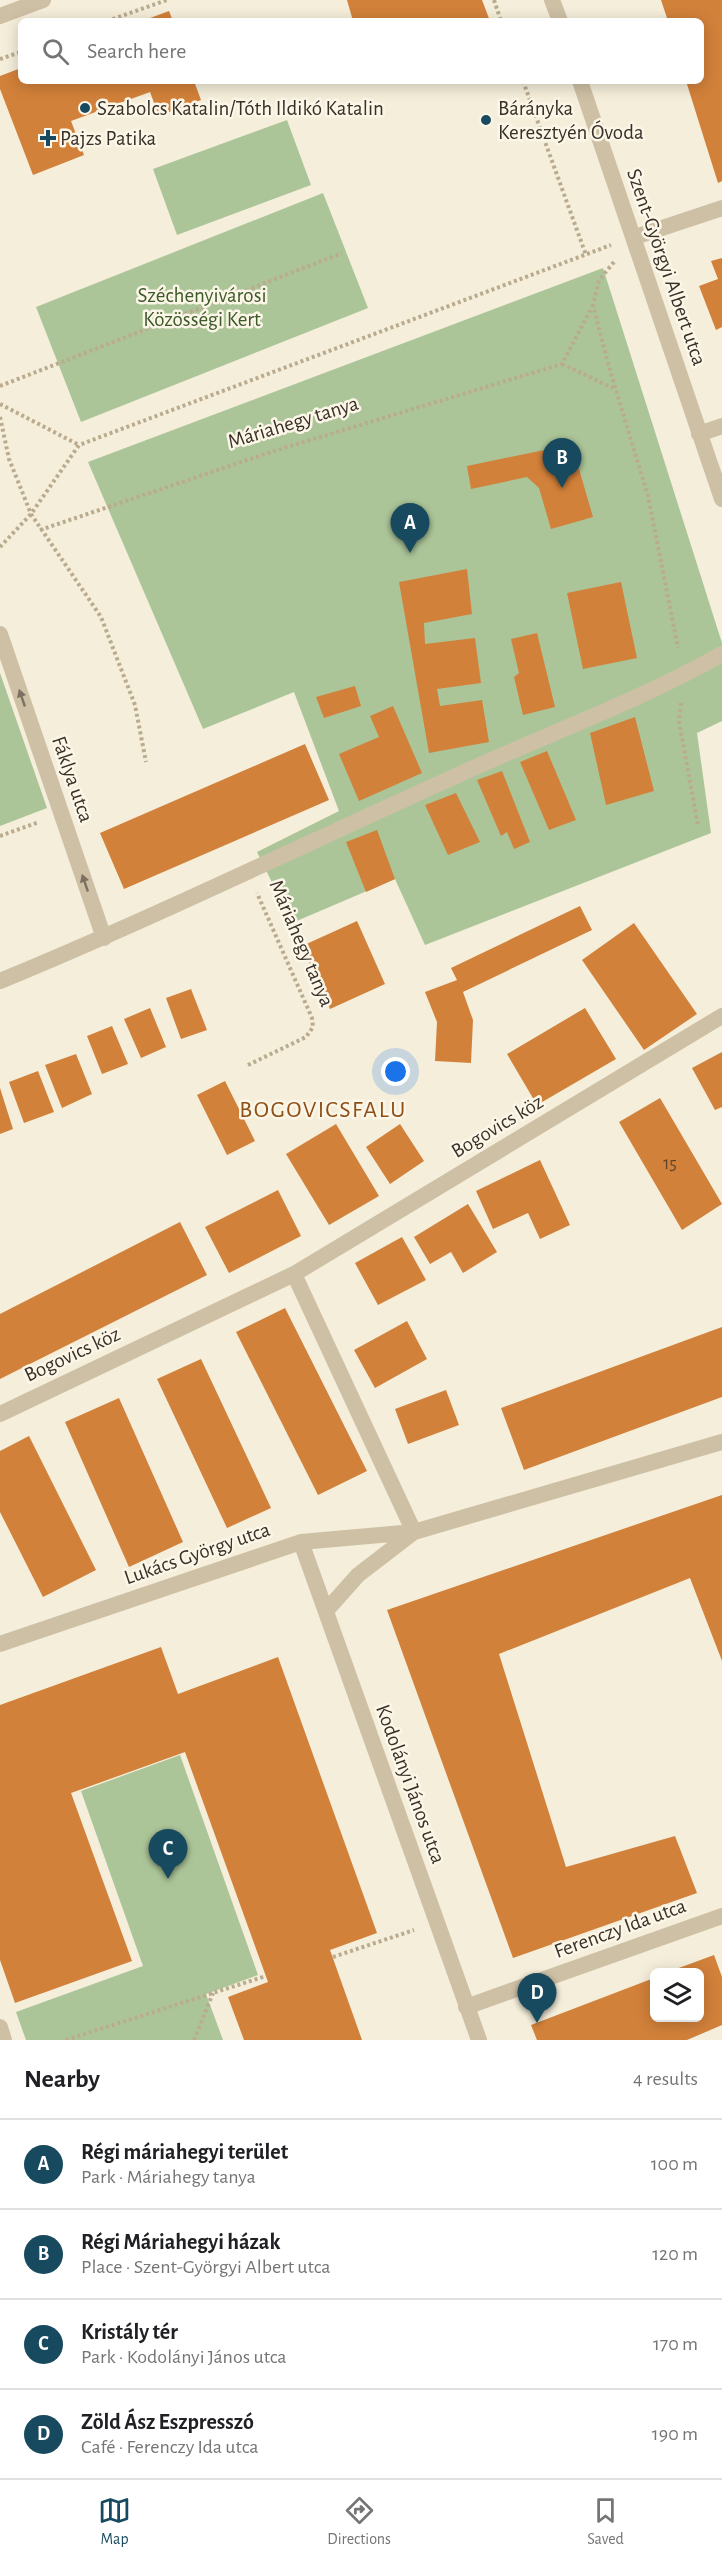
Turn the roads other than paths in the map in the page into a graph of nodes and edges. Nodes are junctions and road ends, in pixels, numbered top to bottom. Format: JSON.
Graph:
{"nodes":[{"id":1,"x":43,"y":0,"type":"edge"},
{"id":2,"x":552,"y":0,"type":"edge"},
{"id":3,"x":0,"y":16,"type":"edge"},
{"id":4,"x":559,"y":18,"type":"edge"},
{"id":5,"x":581,"y":84,"type":"edge"},
{"id":6,"x":722,"y":208,"type":"edge"},
{"id":7,"x":637,"y":243,"type":"junction"},
{"id":8,"x":722,"y":426,"type":"edge"},
{"id":9,"x":699,"y":434,"type":"junction"},
{"id":10,"x":722,"y":499,"type":"edge"},
{"id":11,"x":0,"y":634,"type":"edge"},
{"id":12,"x":722,"y":654,"type":"edge"},
{"id":13,"x":104,"y":938,"type":"junction"},
{"id":14,"x":0,"y":981,"type":"edge"},
{"id":15,"x":722,"y":1016,"type":"edge"},
{"id":16,"x":294,"y":1274,"type":"junction"},
{"id":17,"x":0,"y":1414,"type":"edge"},
{"id":18,"x":722,"y":1442,"type":"edge"},
{"id":19,"x":414,"y":1532,"type":"junction"},
{"id":20,"x":302,"y":1542,"type":"junction"},
{"id":21,"x":326,"y":1611,"type":"junction"},
{"id":22,"x":0,"y":1644,"type":"edge"},
{"id":23,"x":722,"y":1916,"type":"edge"},
{"id":24,"x":466,"y":2007,"type":"junction"},
{"id":25,"x":0,"y":2027,"type":"edge"},
{"id":26,"x":4,"y":2040,"type":"edge"},
{"id":27,"x":479,"y":2040,"type":"edge"}],
"edges":[{"from":1,"to":3,"type":"street"},
{"from":2,"to":4,"type":"street"},
{"from":5,"to":7,"type":"street","name":"Szent-Györgyi Albert utca"},
{"from":6,"to":7,"type":"street"},
{"from":7,"to":9,"type":"street","name":"Szent-Györgyi Albert utca"},
{"from":8,"to":9,"type":"street"},
{"from":9,"to":10,"type":"street","name":"Szent-Györgyi Albert utca"},
{"from":13,"to":11,"type":"street","name":"Fáklya utca","one_way":true},
{"from":12,"to":13,"type":"street","name":"Máriahegy tanya"},
{"from":13,"to":14,"type":"street","name":"Máriahegy tanya"},
{"from":15,"to":16,"type":"street","name":"Bogovics köz"},
{"from":16,"to":17,"type":"street","name":"Bogovics köz"},
{"from":16,"to":19,"type":"street"},
{"from":18,"to":19,"type":"street","name":"Lukács György utca"},
{"from":19,"to":20,"type":"street","name":"Lukács György utca"},
{"from":19,"to":21,"type":"street","name":"Lukács György utca"},
{"from":20,"to":21,"type":"street","name":"Kodolányi János utca"},
{"from":20,"to":22,"type":"street","name":"Lukács György utca"},
{"from":21,"to":24,"type":"street","name":"Kodolányi János utca"},
{"from":23,"to":24,"type":"street","name":"Ferenczy Ida utca"},
{"from":24,"to":27,"type":"street","name":"Kodolányi János utca"},
{"from":25,"to":26,"type":"street"}]}
